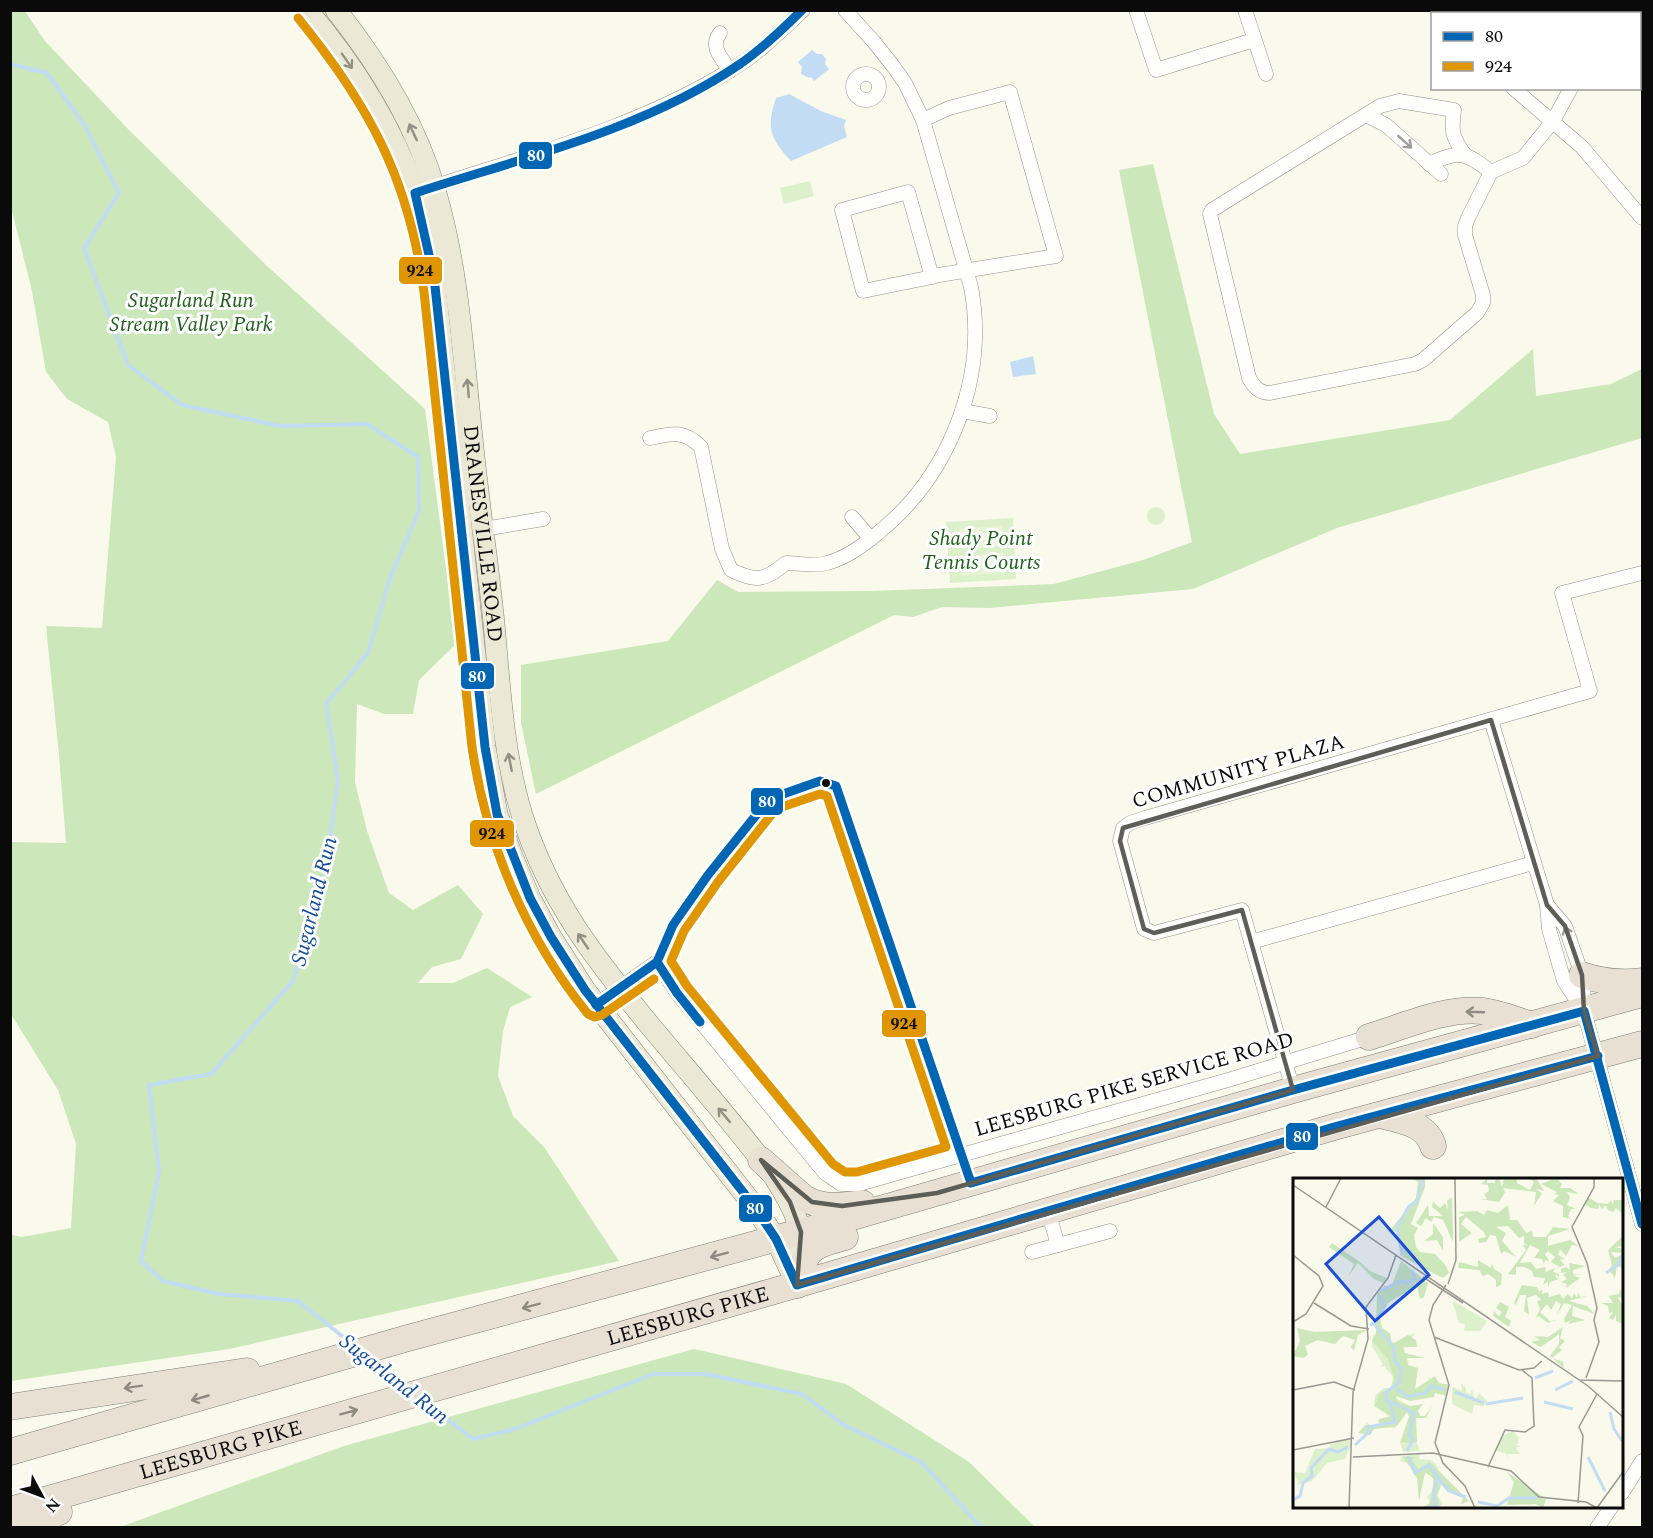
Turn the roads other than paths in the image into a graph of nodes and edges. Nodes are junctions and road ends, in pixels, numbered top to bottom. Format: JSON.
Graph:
{"nodes":[{"id":1,"x":307,"y":10,"type":"edge"},
{"id":2,"x":336,"y":10,"type":"edge"},
{"id":3,"x":803,"y":10,"type":"edge"},
{"id":4,"x":845,"y":10,"type":"edge"},
{"id":5,"x":1136,"y":10,"type":"edge"},
{"id":6,"x":1245,"y":10,"type":"edge"},
{"id":7,"x":720,"y":33,"type":"dead end"},
{"id":8,"x":1254,"y":40,"type":"junction"},
{"id":9,"x":893,"y":66,"type":"junction"},
{"id":10,"x":730,"y":71,"type":"junction"},
{"id":11,"x":1266,"y":74,"type":"dead end"},
{"id":12,"x":878,"y":80,"type":"dead end"},
{"id":13,"x":1515,"y":90,"type":"edge"},
{"id":14,"x":1570,"y":90,"type":"edge"},
{"id":15,"x":1366,"y":116,"type":"junction"},
{"id":16,"x":922,"y":120,"type":"junction"},
{"id":17,"x":1553,"y":121,"type":"junction"},
{"id":18,"x":1465,"y":155,"type":"junction"},
{"id":19,"x":1429,"y":164,"type":"junction"},
{"id":20,"x":1491,"y":172,"type":"junction"},
{"id":21,"x":1441,"y":174,"type":"dead end"},
{"id":22,"x":425,"y":190,"type":"junction"},
{"id":23,"x":1642,"y":218,"type":"edge"},
{"id":24,"x":966,"y":271,"type":"junction"},
{"id":25,"x":933,"y":277,"type":"junction"},
{"id":26,"x":962,"y":411,"type":"junction"},
{"id":27,"x":990,"y":416,"type":"dead end"},
{"id":28,"x":650,"y":438,"type":"dead end"},
{"id":29,"x":852,"y":518,"type":"dead end"},
{"id":30,"x":543,"y":519,"type":"dead end"},
{"id":31,"x":484,"y":529,"type":"junction"},
{"id":32,"x":871,"y":540,"type":"junction"},
{"id":33,"x":1642,"y":573,"type":"edge"},
{"id":34,"x":1491,"y":720,"type":"junction"},
{"id":35,"x":1533,"y":862,"type":"junction"},
{"id":36,"x":1547,"y":905,"type":"junction"},
{"id":37,"x":1251,"y":942,"type":"junction"},
{"id":38,"x":1582,"y":975,"type":"junction"},
{"id":39,"x":1642,"y":981,"type":"edge"},
{"id":40,"x":619,"y":987,"type":"junction"},
{"id":41,"x":1642,"y":994,"type":"edge"},
{"id":42,"x":596,"y":1005,"type":"junction"},
{"id":43,"x":1584,"y":1011,"type":"junction"},
{"id":44,"x":1532,"y":1025,"type":"junction"},
{"id":45,"x":1369,"y":1037,"type":"joint"},
{"id":46,"x":1642,"y":1044,"type":"edge"},
{"id":47,"x":1598,"y":1056,"type":"junction"},
{"id":48,"x":1285,"y":1063,"type":"junction"},
{"id":49,"x":1293,"y":1090,"type":"junction"},
{"id":50,"x":1380,"y":1115,"type":"junction"},
{"id":51,"x":1168,"y":1127,"type":"junction"},
{"id":52,"x":1433,"y":1146,"type":"dead end"},
{"id":53,"x":961,"y":1155,"type":"junction"},
{"id":54,"x":761,"y":1160,"type":"junction"},
{"id":55,"x":971,"y":1184,"type":"junction"},
{"id":56,"x":937,"y":1193,"type":"junction"},
{"id":57,"x":1048,"y":1211,"type":"junction"},
{"id":58,"x":1642,"y":1224,"type":"edge"},
{"id":59,"x":1110,"y":1231,"type":"dead end"},
{"id":60,"x":801,"y":1232,"type":"junction"},
{"id":61,"x":776,"y":1239,"type":"junction"},
{"id":62,"x":1058,"y":1245,"type":"junction"},
{"id":63,"x":1032,"y":1252,"type":"dead end"},
{"id":64,"x":797,"y":1284,"type":"junction"},
{"id":65,"x":337,"y":1359,"type":"junction"},
{"id":66,"x":10,"y":1407,"type":"edge"},
{"id":67,"x":315,"y":1421,"type":"junction"},
{"id":68,"x":10,"y":1452,"type":"edge"},
{"id":69,"x":1642,"y":1461,"type":"edge"},
{"id":70,"x":1623,"y":1491,"type":"edge"},
{"id":71,"x":1611,"y":1508,"type":"edge"},
{"id":72,"x":10,"y":1510,"type":"edge"},
{"id":73,"x":17,"y":1527,"type":"edge"},
{"id":74,"x":1597,"y":1527,"type":"edge"}],
"edges":[{"from":1,"to":22,"type":"main road","name":"DRANESVILLE ROAD","one_way":true},
{"from":22,"to":2,"type":"main road","name":"DRANESVILLE ROAD","one_way":true},
{"from":3,"to":10,"type":"street"},
{"from":4,"to":9,"type":"street"},
{"from":5,"to":8,"type":"street"},
{"from":6,"to":8,"type":"street"},
{"from":7,"to":10,"type":"street"},
{"from":8,"to":11,"type":"street"},
{"from":9,"to":12,"type":"street"},
{"from":9,"to":16,"type":"street"},
{"from":10,"to":22,"type":"street"},
{"from":13,"to":17,"type":"street"},
{"from":14,"to":17,"type":"street"},
{"from":15,"to":18,"type":"street"},
{"from":15,"to":19,"type":"street","one_way":true},
{"from":15,"to":20,"type":"street"},
{"from":16,"to":24,"type":"street"},
{"from":16,"to":24,"type":"street"},
{"from":17,"to":20,"type":"street"},
{"from":17,"to":23,"type":"street"},
{"from":18,"to":19,"type":"street"},
{"from":18,"to":20,"type":"street"},
{"from":19,"to":21,"type":"street"},
{"from":31,"to":22,"type":"main road","name":"DRANESVILLE ROAD","one_way":true},
{"from":22,"to":42,"type":"main road","name":"DRANESVILLE ROAD"},
{"from":24,"to":25,"type":"street"},
{"from":24,"to":26,"type":"street"},
{"from":25,"to":25,"type":"street"},
{"from":26,"to":27,"type":"street"},
{"from":26,"to":32,"type":"street"},
{"from":28,"to":32,"type":"street"},
{"from":29,"to":32,"type":"street"},
{"from":30,"to":31,"type":"street"},
{"from":40,"to":31,"type":"main road","name":"DRANESVILLE ROAD","one_way":true},
{"from":33,"to":34,"type":"street","name":"COMMUNITY PLAZA"},
{"from":34,"to":35,"type":"street"},
{"from":34,"to":37,"type":"street","name":"COMMUNITY PLAZA"},
{"from":35,"to":36,"type":"street"},
{"from":35,"to":37,"type":"street"},
{"from":38,"to":36,"type":"street","one_way":true},
{"from":36,"to":43,"type":"street"},
{"from":37,"to":48,"type":"street","name":"COMMUNITY PLAZA"},
{"from":38,"to":39,"type":"highway"},
{"from":38,"to":43,"type":"street"},
{"from":40,"to":42,"type":"street"},
{"from":40,"to":53,"type":"street","name":"LEESBURG PIKE SERVICE ROAD"},
{"from":54,"to":40,"type":"main road","name":"DRANESVILLE ROAD","one_way":true},
{"from":41,"to":43,"type":"highway"},
{"from":42,"to":61,"type":"main road","name":"DRANESVILLE ROAD"},
{"from":43,"to":44,"type":"highway"},
{"from":43,"to":47,"type":"street"},
{"from":44,"to":45,"type":"highway","one_way":true},
{"from":44,"to":49,"type":"highway"},
{"from":45,"to":48,"type":"street","name":"LEESBURG PIKE SERVICE ROAD"},
{"from":46,"to":47,"type":"highway","name":"LEESBURG PIKE"},
{"from":47,"to":50,"type":"highway","name":"LEESBURG PIKE"},
{"from":47,"to":58,"type":"street"},
{"from":48,"to":49,"type":"street","name":"COMMUNITY PLAZA"},
{"from":48,"to":53,"type":"street","name":"LEESBURG PIKE SERVICE ROAD"},
{"from":49,"to":51,"type":"highway"},
{"from":50,"to":52,"type":"highway"},
{"from":50,"to":57,"type":"highway","name":"LEESBURG PIKE"},
{"from":51,"to":55,"type":"highway"},
{"from":51,"to":64,"type":"highway"},
{"from":53,"to":55,"type":"street"},
{"from":54,"to":56,"type":"highway"},
{"from":54,"to":60,"type":"main road","name":"DRANESVILLE ROAD"},
{"from":55,"to":56,"type":"highway"},
{"from":56,"to":60,"type":"highway"},
{"from":57,"to":62,"type":"street"},
{"from":57,"to":64,"type":"highway","name":"LEESBURG PIKE"},
{"from":59,"to":62,"type":"street"},
{"from":60,"to":61,"type":"highway"},
{"from":60,"to":64,"type":"main road","name":"DRANESVILLE ROAD"},
{"from":61,"to":64,"type":"main road","name":"DRANESVILLE ROAD"},
{"from":61,"to":65,"type":"highway","one_way":true},
{"from":62,"to":63,"type":"street"},
{"from":67,"to":64,"type":"highway","name":"LEESBURG PIKE","one_way":true},
{"from":65,"to":66,"type":"highway","one_way":true},
{"from":65,"to":68,"type":"highway","one_way":true},
{"from":67,"to":72,"type":"highway","name":"LEESBURG PIKE"},
{"from":67,"to":73,"type":"highway"},
{"from":69,"to":70,"type":"street"},
{"from":71,"to":74,"type":"street"}]}
